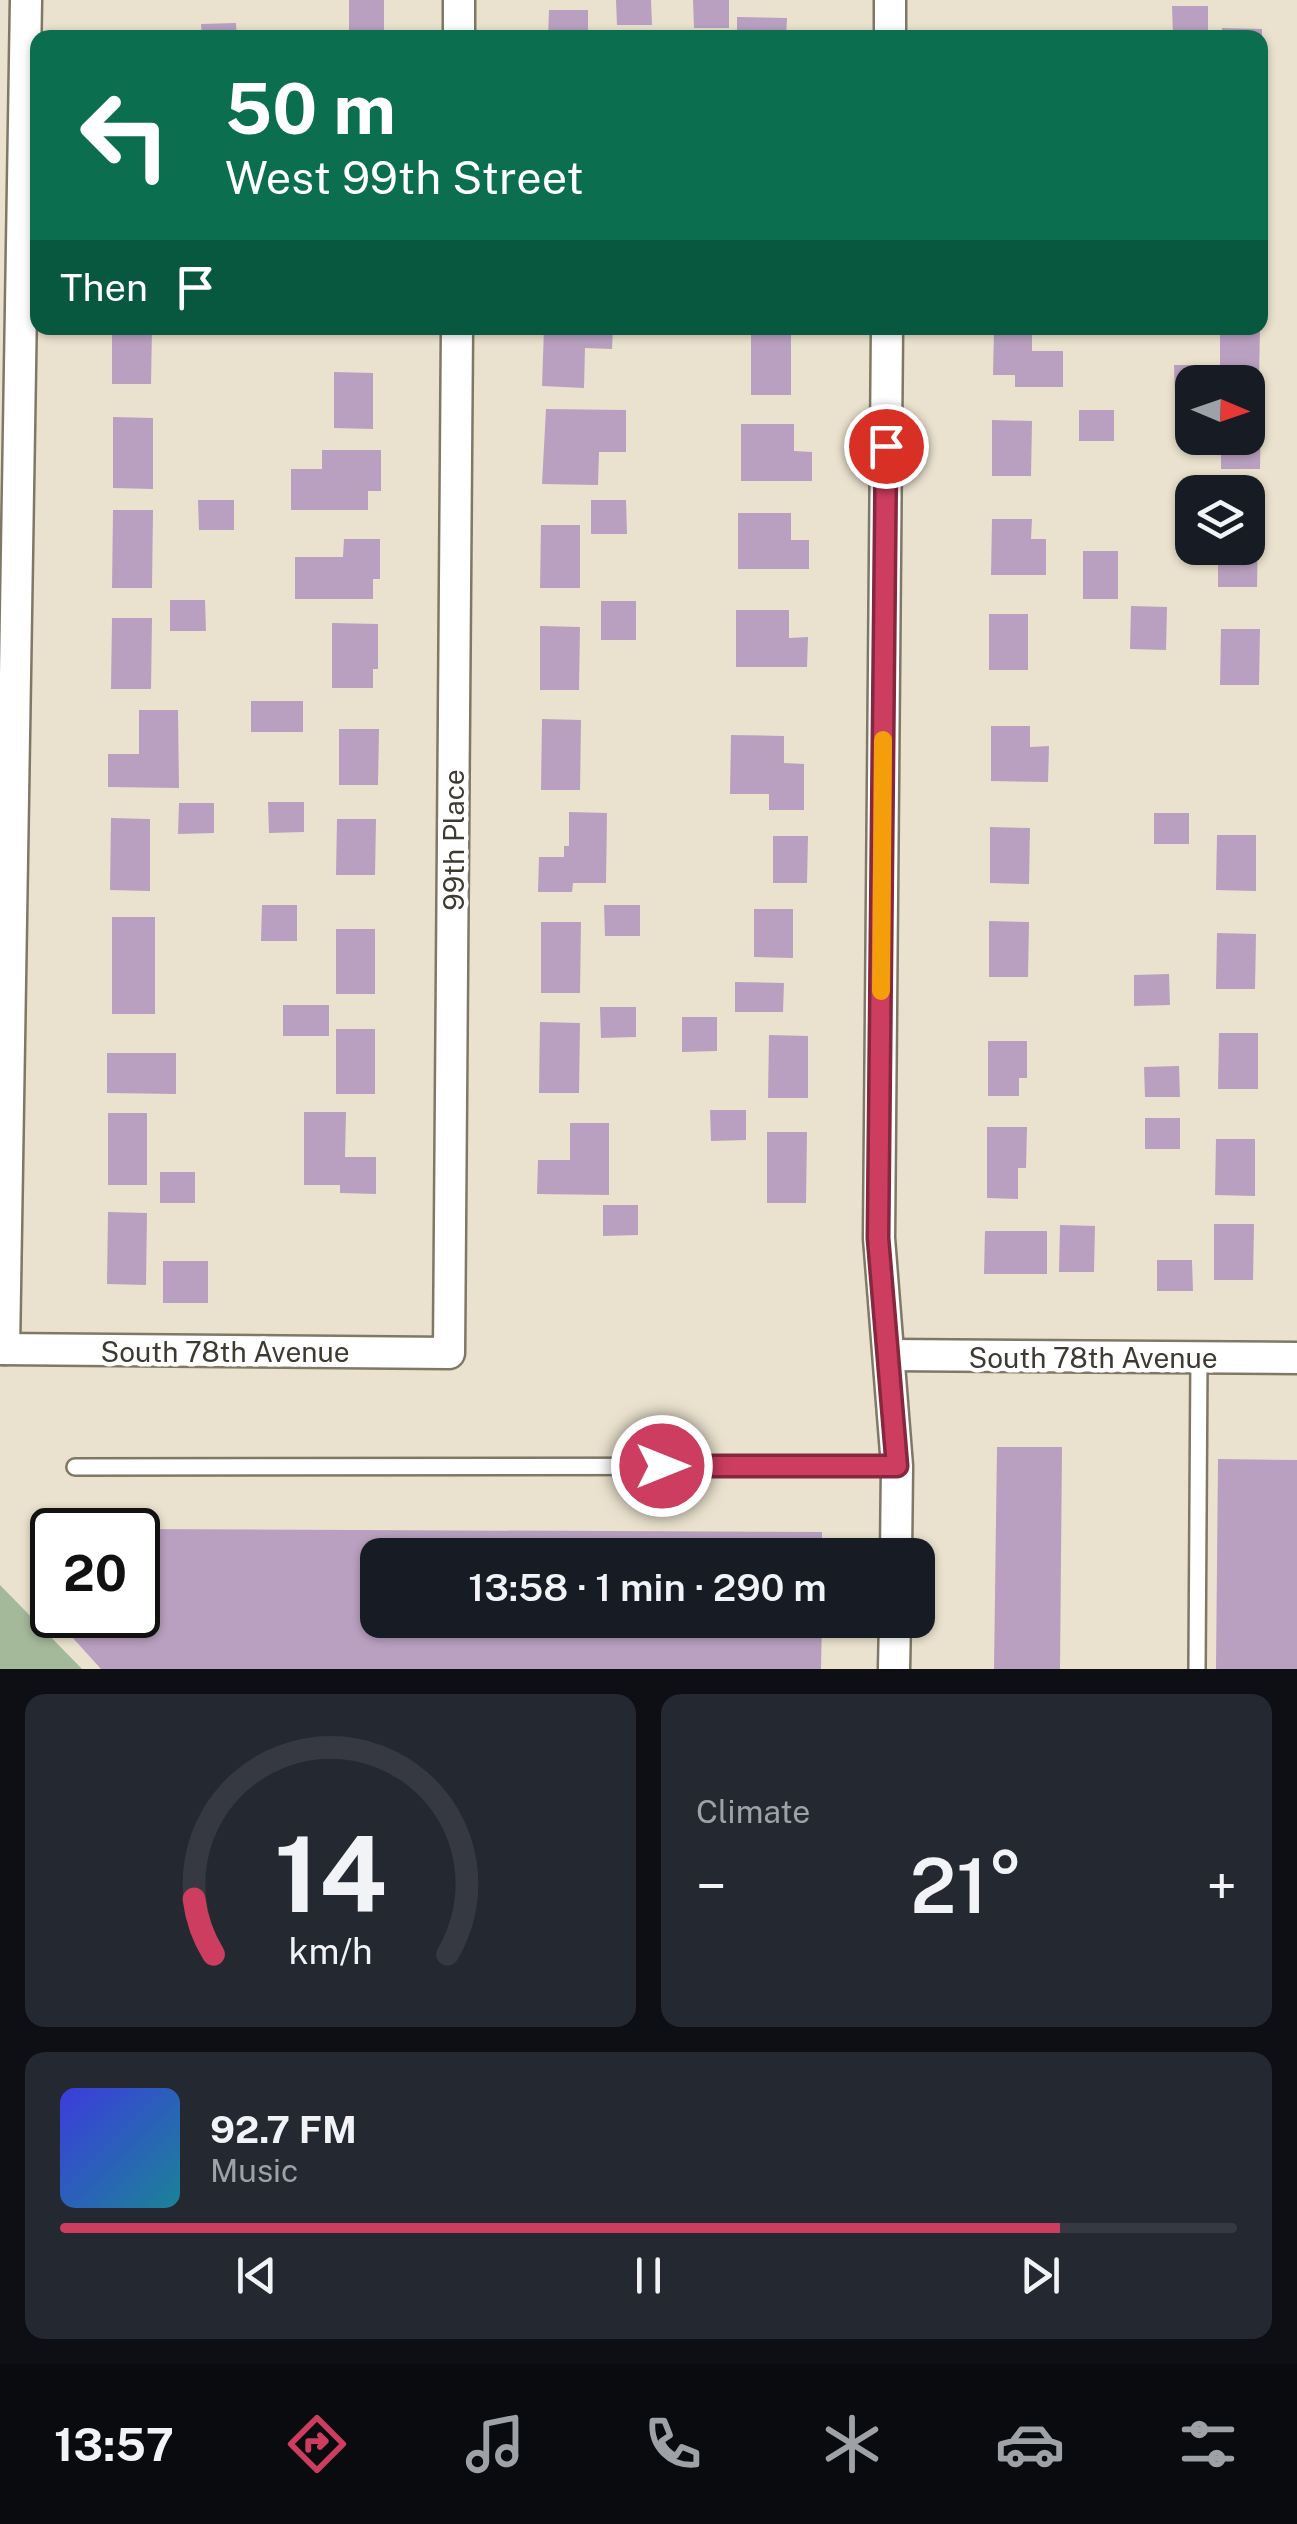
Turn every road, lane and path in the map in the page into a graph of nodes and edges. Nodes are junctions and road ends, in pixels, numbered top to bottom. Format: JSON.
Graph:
{"nodes":[{"id":1,"x":26,"y":0,"type":"edge"},
{"id":2,"x":459,"y":0,"type":"edge"},
{"id":3,"x":890,"y":0,"type":"edge"},
{"id":4,"x":459,"y":30,"type":"edge"},
{"id":5,"x":890,"y":30,"type":"edge"},
{"id":6,"x":457,"y":335,"type":"edge"},
{"id":7,"x":887,"y":335,"type":"edge"},
{"id":8,"x":2,"y":1349,"type":"edge"},
{"id":9,"x":449,"y":1353,"type":"joint"},
{"id":10,"x":890,"y":1355,"type":"junction"},
{"id":11,"x":1199,"y":1358,"type":"junction"},
{"id":12,"x":1297,"y":1358,"type":"edge"},
{"id":13,"x":897,"y":1466,"type":"junction"},
{"id":14,"x":75,"y":1467,"type":"dead end"},
{"id":15,"x":896,"y":1538,"type":"edge"},
{"id":16,"x":895,"y":1638,"type":"edge"},
{"id":17,"x":894,"y":1669,"type":"edge"},
{"id":18,"x":1197,"y":1669,"type":"edge"}],
"edges":[{"from":1,"to":8,"type":"street"},
{"from":2,"to":4,"type":"street"},
{"from":3,"to":5,"type":"street"},
{"from":6,"to":9,"type":"street","name":"99th Place"},
{"from":7,"to":10,"type":"street"},
{"from":8,"to":9,"type":"street","name":"South 78th Avenue"},
{"from":10,"to":11,"type":"street","name":"South 78th Avenue"},
{"from":10,"to":13,"type":"street"},
{"from":11,"to":12,"type":"street","name":"South 78th Avenue"},
{"from":11,"to":18,"type":"lane"},
{"from":13,"to":14,"type":"lane"},
{"from":13,"to":15,"type":"street"},
{"from":16,"to":17,"type":"street"}]}
